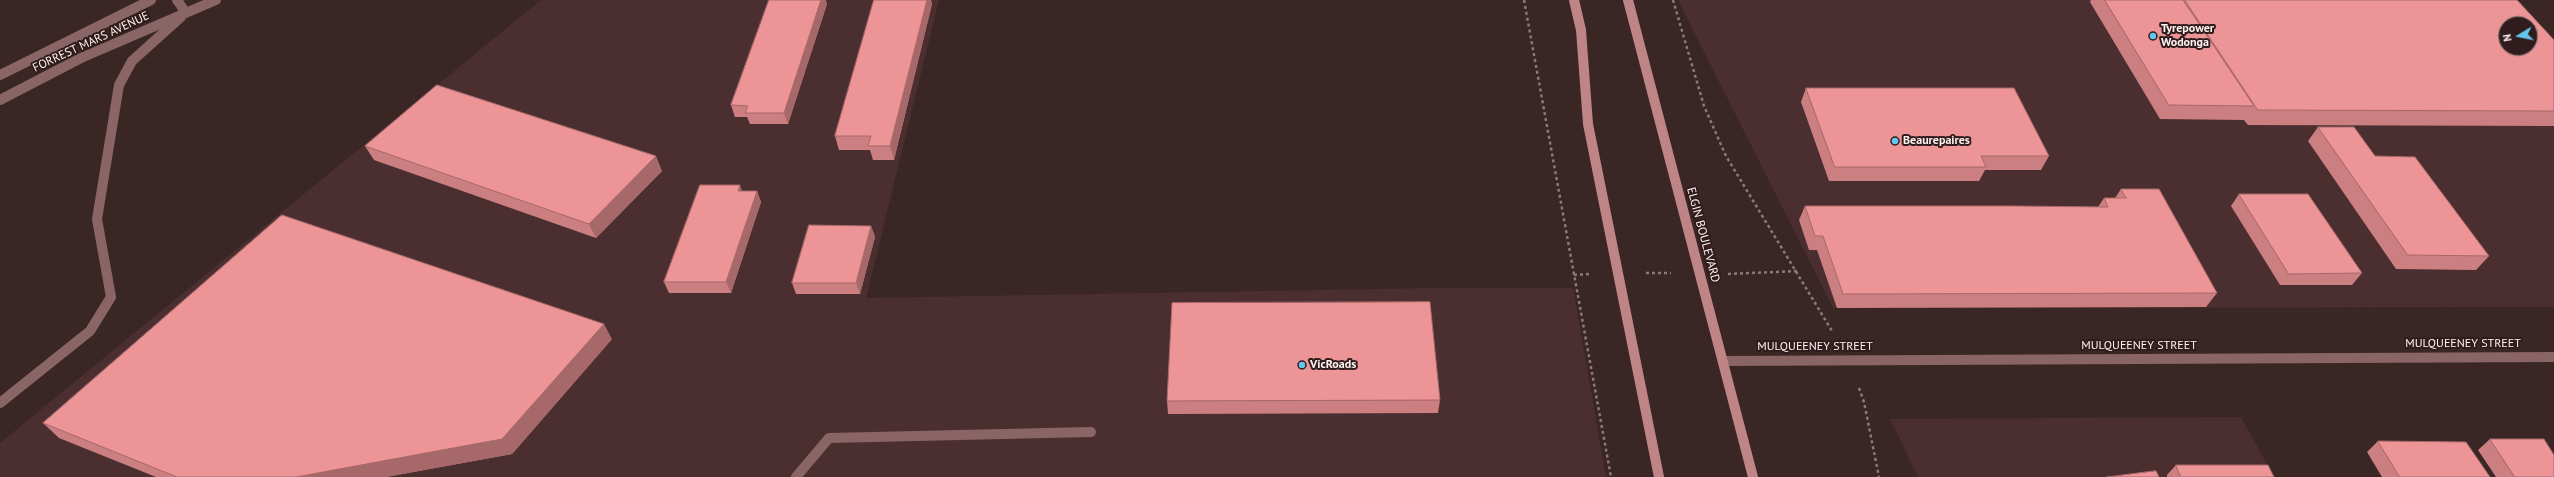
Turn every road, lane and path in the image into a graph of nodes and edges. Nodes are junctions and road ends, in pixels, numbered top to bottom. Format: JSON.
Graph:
{"nodes":[{"id":1,"x":151,"y":0,"type":"edge"},
{"id":2,"x":177,"y":0,"type":"edge"},
{"id":3,"x":216,"y":0,"type":"edge"},
{"id":4,"x":1524,"y":0,"type":"edge"},
{"id":5,"x":1574,"y":0,"type":"edge"},
{"id":6,"x":1628,"y":0,"type":"edge"},
{"id":7,"x":1673,"y":0,"type":"edge"},
{"id":8,"x":186,"y":13,"type":"junction"},
{"id":9,"x":0,"y":75,"type":"edge"},
{"id":10,"x":0,"y":100,"type":"edge"},
{"id":11,"x":2554,"y":357,"type":"edge"},
{"id":12,"x":1848,"y":360,"type":"junction"},
{"id":13,"x":1723,"y":361,"type":"junction"},
{"id":14,"x":0,"y":403,"type":"edge"},
{"id":15,"x":1091,"y":432,"type":"dead end"},
{"id":16,"x":796,"y":477,"type":"edge"},
{"id":17,"x":1611,"y":477,"type":"edge"},
{"id":18,"x":1659,"y":477,"type":"edge"},
{"id":19,"x":1754,"y":477,"type":"edge"},
{"id":20,"x":1879,"y":477,"type":"edge"}],
"edges":[{"from":1,"to":9,"type":"street","name":"FORREST MARS AVENUE"},
{"from":2,"to":8,"type":"street"},
{"from":3,"to":8,"type":"street","name":"FORREST MARS AVENUE"},
{"from":4,"to":17,"type":"path"},
{"from":5,"to":18,"type":"main road"},
{"from":6,"to":13,"type":"main road","name":"ELGIN BOULEVARD"},
{"from":7,"to":12,"type":"path"},
{"from":8,"to":10,"type":"street","name":"FORREST MARS AVENUE"},
{"from":8,"to":14,"type":"street"},
{"from":11,"to":12,"type":"street","name":"MULQUEENEY STREET"},
{"from":12,"to":13,"type":"street","name":"MULQUEENEY STREET"},
{"from":12,"to":20,"type":"path"},
{"from":13,"to":19,"type":"main road","name":"ELGIN BOULEVARD"},
{"from":15,"to":16,"type":"street"}]}
